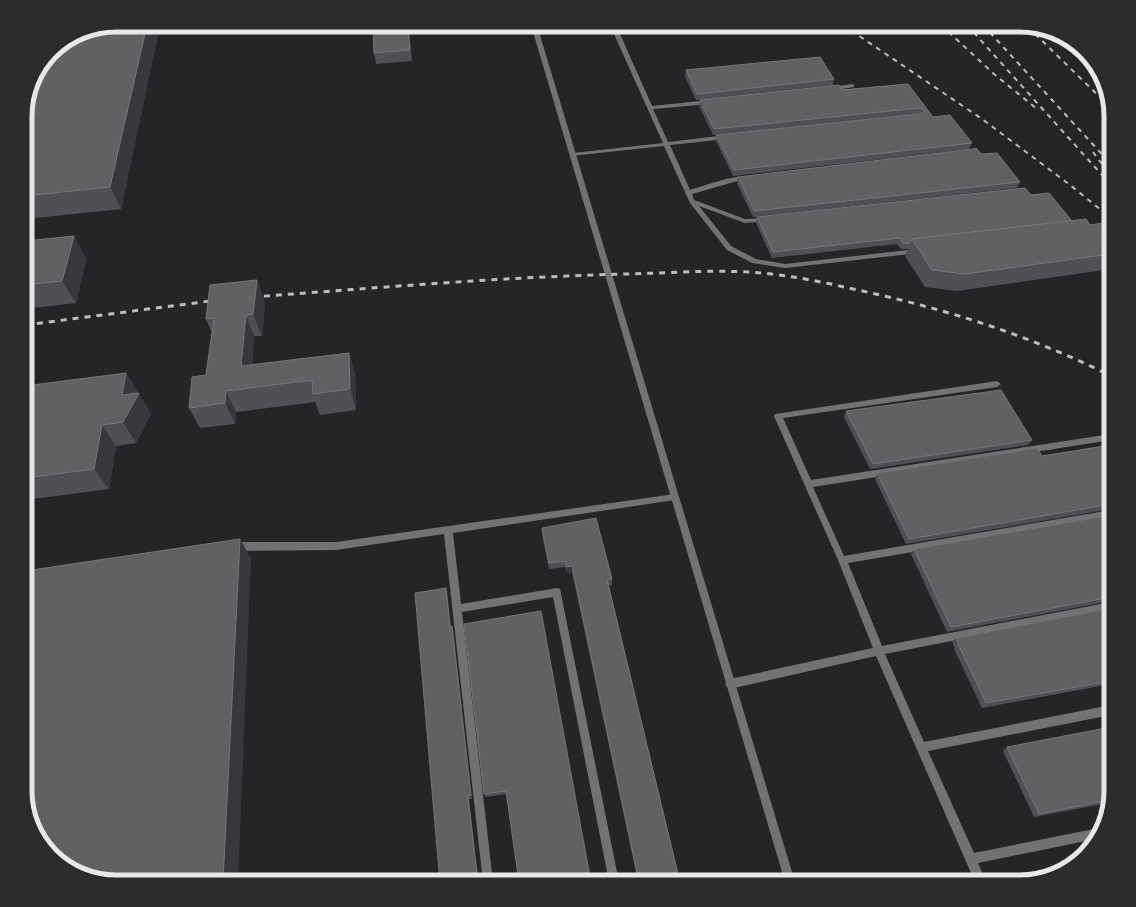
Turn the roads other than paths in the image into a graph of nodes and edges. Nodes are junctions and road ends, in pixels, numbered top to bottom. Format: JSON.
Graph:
{"nodes":[{"id":1,"x":536,"y":32,"type":"edge"},
{"id":2,"x":616,"y":32,"type":"edge"},
{"id":3,"x":852,"y":86,"type":"dead end"},
{"id":4,"x":821,"y":90,"type":"edge"},
{"id":5,"x":720,"y":101,"type":"edge"},
{"id":6,"x":650,"y":108,"type":"junction"},
{"id":7,"x":737,"y":136,"type":"edge"},
{"id":8,"x":666,"y":143,"type":"junction"},
{"id":9,"x":573,"y":155,"type":"junction"},
{"id":10,"x":756,"y":177,"type":"edge"},
{"id":11,"x":688,"y":193,"type":"junction"},
{"id":12,"x":692,"y":202,"type":"junction"},
{"id":13,"x":776,"y":218,"type":"edge"},
{"id":14,"x":928,"y":250,"type":"edge"},
{"id":15,"x":997,"y":384,"type":"dead end"},
{"id":16,"x":1104,"y":438,"type":"edge"},
{"id":17,"x":808,"y":484,"type":"junction"},
{"id":18,"x":674,"y":497,"type":"junction"},
{"id":19,"x":1104,"y":515,"type":"edge"},
{"id":20,"x":448,"y":530,"type":"junction"},
{"id":21,"x":228,"y":548,"type":"edge"},
{"id":22,"x":842,"y":560,"type":"junction"},
{"id":23,"x":1104,"y":607,"type":"edge"},
{"id":24,"x":457,"y":609,"type":"junction"},
{"id":25,"x":879,"y":651,"type":"junction"},
{"id":26,"x":730,"y":684,"type":"junction"},
{"id":27,"x":1104,"y":711,"type":"edge"},
{"id":28,"x":922,"y":747,"type":"junction"},
{"id":29,"x":1092,"y":834,"type":"edge"},
{"id":30,"x":971,"y":859,"type":"junction"},
{"id":31,"x":487,"y":875,"type":"edge"},
{"id":32,"x":613,"y":875,"type":"edge"},
{"id":33,"x":788,"y":875,"type":"edge"},
{"id":34,"x":978,"y":875,"type":"edge"}],
"edges":[{"from":1,"to":9,"type":"street"},
{"from":2,"to":6,"type":"street"},
{"from":3,"to":4,"type":"street"},
{"from":5,"to":6,"type":"street"},
{"from":6,"to":8,"type":"street"},
{"from":7,"to":8,"type":"street"},
{"from":8,"to":9,"type":"street"},
{"from":8,"to":11,"type":"street"},
{"from":9,"to":18,"type":"street"},
{"from":10,"to":11,"type":"street"},
{"from":11,"to":12,"type":"street"},
{"from":12,"to":13,"type":"street"},
{"from":12,"to":14,"type":"street"},
{"from":15,"to":17,"type":"street"},
{"from":16,"to":17,"type":"street"},
{"from":17,"to":22,"type":"street"},
{"from":18,"to":20,"type":"street"},
{"from":18,"to":26,"type":"street"},
{"from":19,"to":22,"type":"street"},
{"from":20,"to":21,"type":"street"},
{"from":20,"to":24,"type":"street"},
{"from":22,"to":25,"type":"street"},
{"from":23,"to":25,"type":"street"},
{"from":24,"to":31,"type":"street"},
{"from":24,"to":32,"type":"street"},
{"from":25,"to":26,"type":"street"},
{"from":25,"to":28,"type":"street"},
{"from":26,"to":33,"type":"street"},
{"from":27,"to":28,"type":"street"},
{"from":28,"to":30,"type":"street"},
{"from":29,"to":30,"type":"street"},
{"from":30,"to":34,"type":"street"}]}
